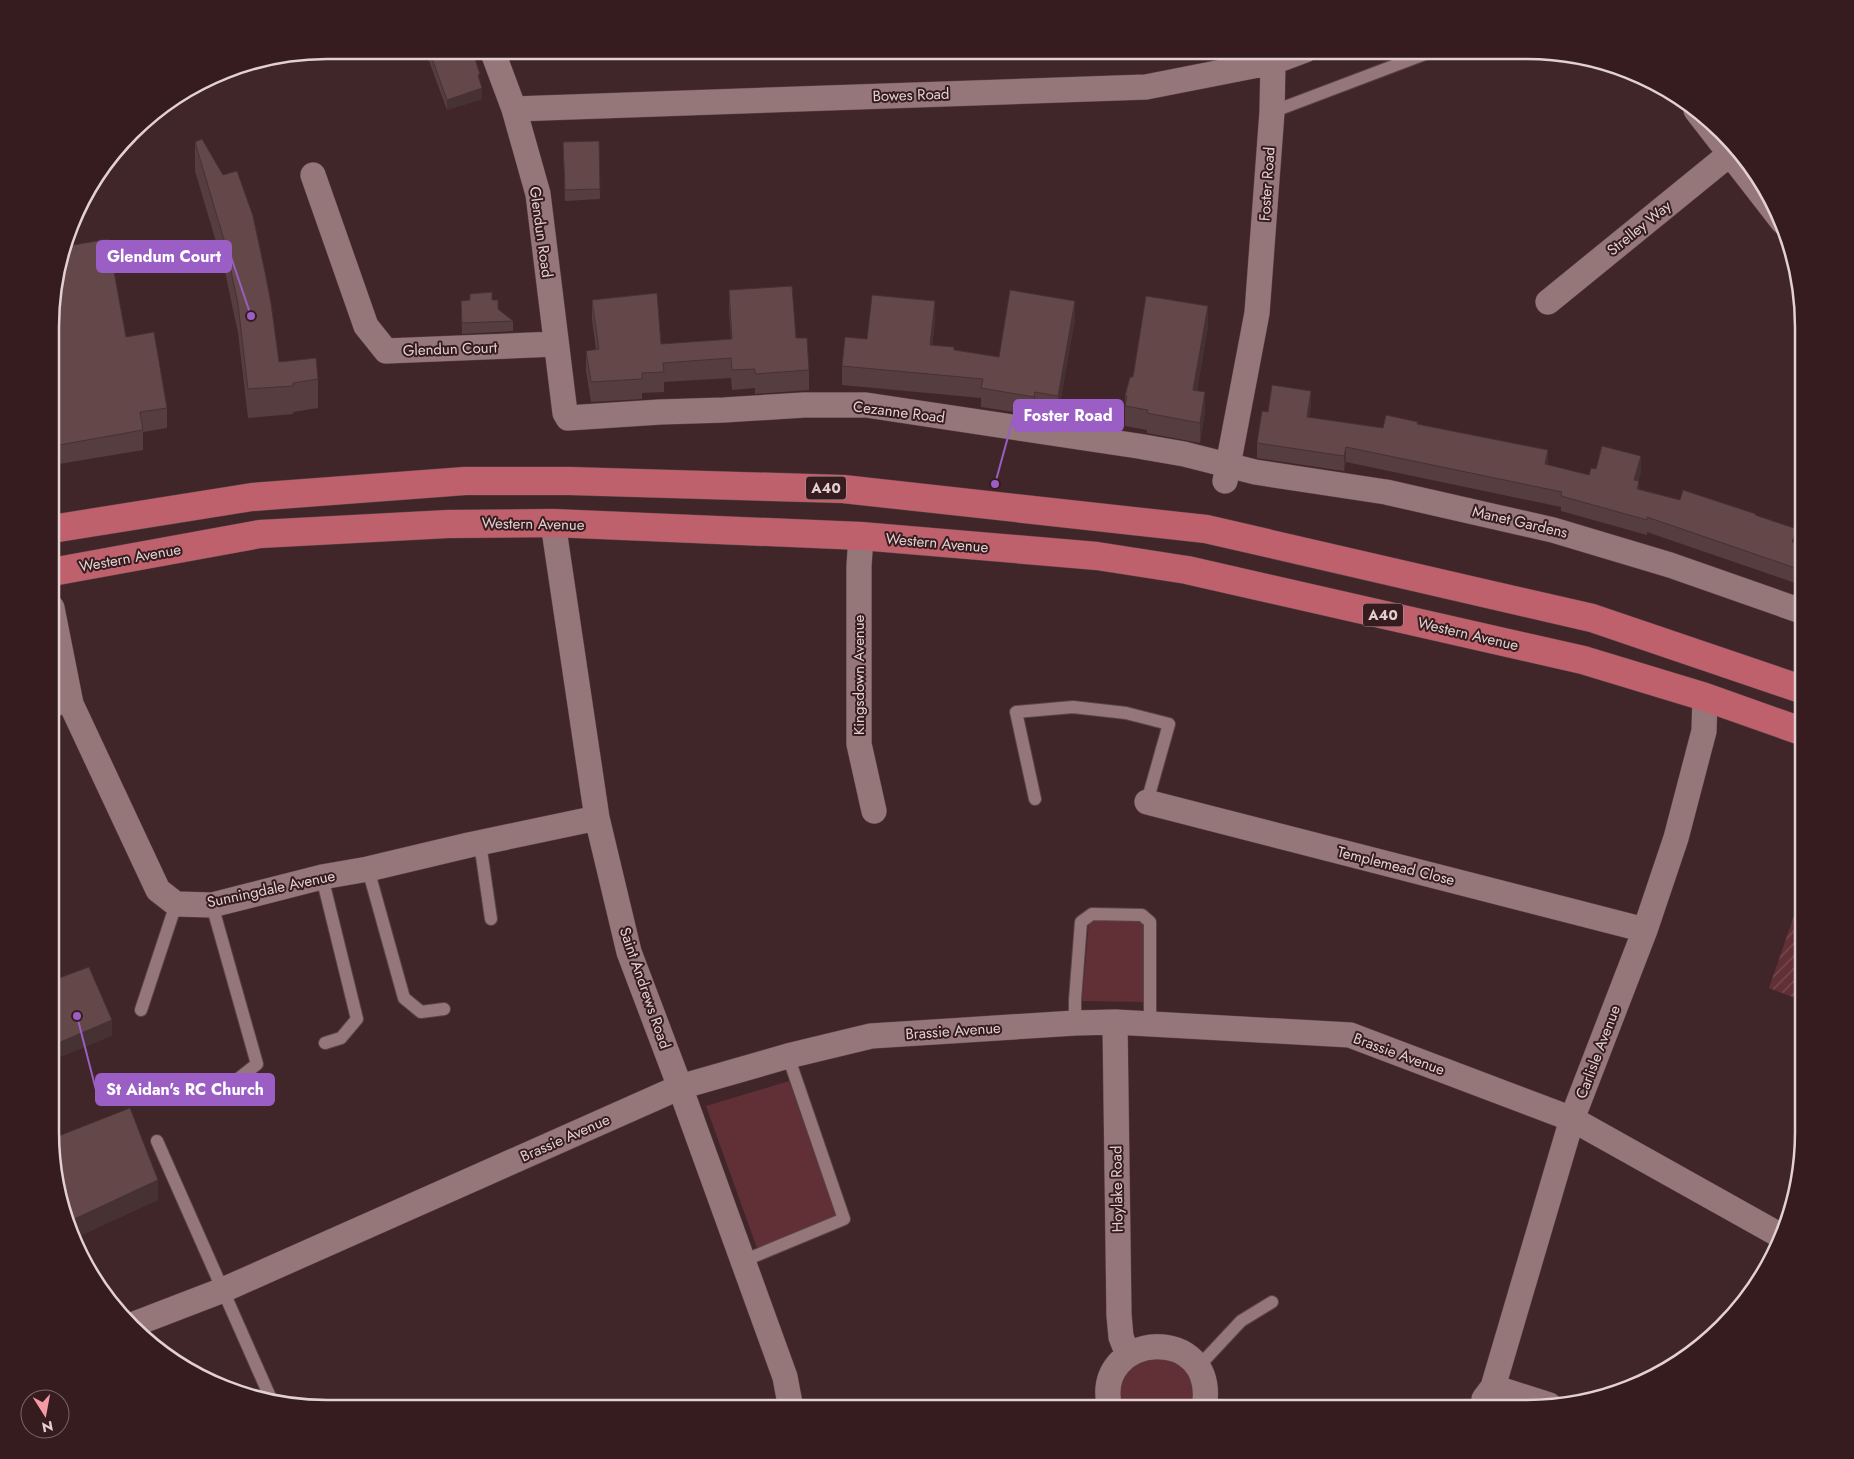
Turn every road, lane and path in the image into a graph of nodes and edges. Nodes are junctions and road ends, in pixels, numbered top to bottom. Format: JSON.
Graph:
{"nodes":[{"id":1,"x":495,"y":59,"type":"edge"},
{"id":2,"x":1282,"y":59,"type":"edge"},
{"id":3,"x":1409,"y":59,"type":"edge"},
{"id":4,"x":1274,"y":62,"type":"junction"},
{"id":5,"x":514,"y":109,"type":"junction"},
{"id":6,"x":1272,"y":112,"type":"junction"},
{"id":7,"x":1725,"y":146,"type":"edge"},
{"id":8,"x":1731,"y":153,"type":"junction"},
{"id":9,"x":313,"y":175,"type":"dead end"},
{"id":10,"x":1751,"y":179,"type":"edge"},
{"id":11,"x":1548,"y":302,"type":"dead end"},
{"id":12,"x":556,"y":344,"type":"junction"},
{"id":13,"x":568,"y":418,"type":"joint"},
{"id":14,"x":1226,"y":474,"type":"junction"},
{"id":15,"x":553,"y":523,"type":"junction"},
{"id":16,"x":59,"y":529,"type":"edge"},
{"id":17,"x":861,"y":536,"type":"junction"},
{"id":18,"x":59,"y":571,"type":"edge"},
{"id":19,"x":1795,"y":609,"type":"edge"},
{"id":20,"x":59,"y":686,"type":"edge"},
{"id":21,"x":1795,"y":687,"type":"edge"},
{"id":22,"x":1705,"y":697,"type":"junction"},
{"id":23,"x":61,"y":708,"type":"edge"},
{"id":24,"x":1795,"y":729,"type":"edge"},
{"id":25,"x":1035,"y":799,"type":"dead end"},
{"id":26,"x":1147,"y":802,"type":"joint"},
{"id":27,"x":874,"y":811,"type":"dead end"},
{"id":28,"x":597,"y":818,"type":"junction"},
{"id":29,"x":480,"y":843,"type":"junction"},
{"id":30,"x":368,"y":869,"type":"junction"},
{"id":31,"x":322,"y":877,"type":"junction"},
{"id":32,"x":176,"y":904,"type":"junction"},
{"id":33,"x":212,"y":905,"type":"junction"},
{"id":34,"x":491,"y":919,"type":"dead end"},
{"id":35,"x":1645,"y":930,"type":"junction"},
{"id":36,"x":444,"y":1009,"type":"dead end"},
{"id":37,"x":142,"y":1010,"type":"dead end"},
{"id":38,"x":1116,"y":1022,"type":"junction"},
{"id":39,"x":1075,"y":1023,"type":"junction"},
{"id":40,"x":1150,"y":1024,"type":"junction"},
{"id":41,"x":325,"y":1043,"type":"dead end"},
{"id":42,"x":788,"y":1056,"type":"junction"},
{"id":43,"x":238,"y":1080,"type":"dead end"},
{"id":44,"x":680,"y":1086,"type":"junction"},
{"id":45,"x":1572,"y":1119,"type":"junction"},
{"id":46,"x":157,"y":1141,"type":"dead end"},
{"id":47,"x":1776,"y":1233,"type":"edge"},
{"id":48,"x":743,"y":1261,"type":"junction"},
{"id":49,"x":223,"y":1290,"type":"junction"},
{"id":50,"x":1272,"y":1302,"type":"dead end"},
{"id":51,"x":138,"y":1323,"type":"edge"},
{"id":52,"x":1128,"y":1355,"type":"junction"},
{"id":53,"x":1198,"y":1367,"type":"junction"},
{"id":54,"x":269,"y":1393,"type":"edge"},
{"id":55,"x":1492,"y":1398,"type":"edge"},
{"id":56,"x":789,"y":1400,"type":"edge"},
{"id":57,"x":1107,"y":1400,"type":"edge"},
{"id":58,"x":1206,"y":1400,"type":"edge"},
{"id":59,"x":1508,"y":1400,"type":"edge"}],
"edges":[{"from":1,"to":5,"type":"street","name":"Glendun Road"},
{"from":2,"to":4,"type":"street","name":"Bowes Road"},
{"from":3,"to":6,"type":"lane"},
{"from":4,"to":5,"type":"street","name":"Bowes Road"},
{"from":4,"to":6,"type":"street","name":"Foster Road"},
{"from":5,"to":12,"type":"street","name":"Glendun Road"},
{"from":6,"to":14,"type":"street","name":"Foster Road"},
{"from":7,"to":8,"type":"street"},
{"from":8,"to":10,"type":"street"},
{"from":8,"to":11,"type":"street","name":"Strelley Way"},
{"from":9,"to":12,"type":"street","name":"Glendun Court"},
{"from":12,"to":13,"type":"street","name":"Glendun Road"},
{"from":13,"to":14,"type":"street","name":"Cezanne Road"},
{"from":14,"to":19,"type":"street","name":"Manet Gardens"},
{"from":15,"to":17,"type":"highway","name":"Western Avenue","number":"A40"},
{"from":15,"to":18,"type":"highway","name":"Western Avenue","number":"A40"},
{"from":15,"to":28,"type":"street","name":"Saint Andrews Road"},
{"from":16,"to":21,"type":"highway","number":"A40"},
{"from":17,"to":22,"type":"highway","name":"Western Avenue","number":"A40"},
{"from":17,"to":27,"type":"street","name":"Kingsdown Avenue"},
{"from":20,"to":23,"type":"street"},
{"from":22,"to":24,"type":"highway","name":"Western Avenue","number":"A40"},
{"from":22,"to":35,"type":"street","name":"Carlisle Avenue"},
{"from":23,"to":32,"type":"street"},
{"from":25,"to":26,"type":"lane"},
{"from":26,"to":35,"type":"street","name":"Templemead Close"},
{"from":28,"to":29,"type":"street","name":"Sunningdale Avenue"},
{"from":28,"to":44,"type":"street","name":"Saint Andrews Road"},
{"from":29,"to":30,"type":"street","name":"Sunningdale Avenue"},
{"from":29,"to":34,"type":"lane"},
{"from":30,"to":31,"type":"street","name":"Sunningdale Avenue"},
{"from":30,"to":36,"type":"lane"},
{"from":31,"to":33,"type":"street","name":"Sunningdale Avenue"},
{"from":31,"to":41,"type":"lane"},
{"from":32,"to":33,"type":"street","name":"Sunningdale Avenue"},
{"from":32,"to":37,"type":"lane"},
{"from":33,"to":43,"type":"lane"},
{"from":35,"to":45,"type":"street","name":"Carlisle Avenue"},
{"from":38,"to":39,"type":"street","name":"Brassie Avenue"},
{"from":38,"to":40,"type":"street","name":"Brassie Avenue"},
{"from":38,"to":52,"type":"street","name":"Hoylake Road"},
{"from":39,"to":40,"type":"lane"},
{"from":39,"to":42,"type":"street","name":"Brassie Avenue"},
{"from":40,"to":45,"type":"street","name":"Brassie Avenue"},
{"from":42,"to":44,"type":"street","name":"Brassie Avenue"},
{"from":42,"to":48,"type":"lane"},
{"from":44,"to":48,"type":"street","name":"Saint Andrews Road"},
{"from":44,"to":49,"type":"street","name":"Brassie Avenue"},
{"from":45,"to":47,"type":"street","name":"Brassie Avenue"},
{"from":45,"to":55,"type":"street","name":"Carlisle Avenue"},
{"from":46,"to":49,"type":"lane"},
{"from":48,"to":56,"type":"street","name":"Saint Andrews Road"},
{"from":49,"to":51,"type":"street","name":"Brassie Avenue"},
{"from":49,"to":54,"type":"lane"},
{"from":50,"to":53,"type":"lane"},
{"from":52,"to":53,"type":"street"},
{"from":52,"to":57,"type":"street"},
{"from":53,"to":58,"type":"street"},
{"from":55,"to":59,"type":"street"}]}
